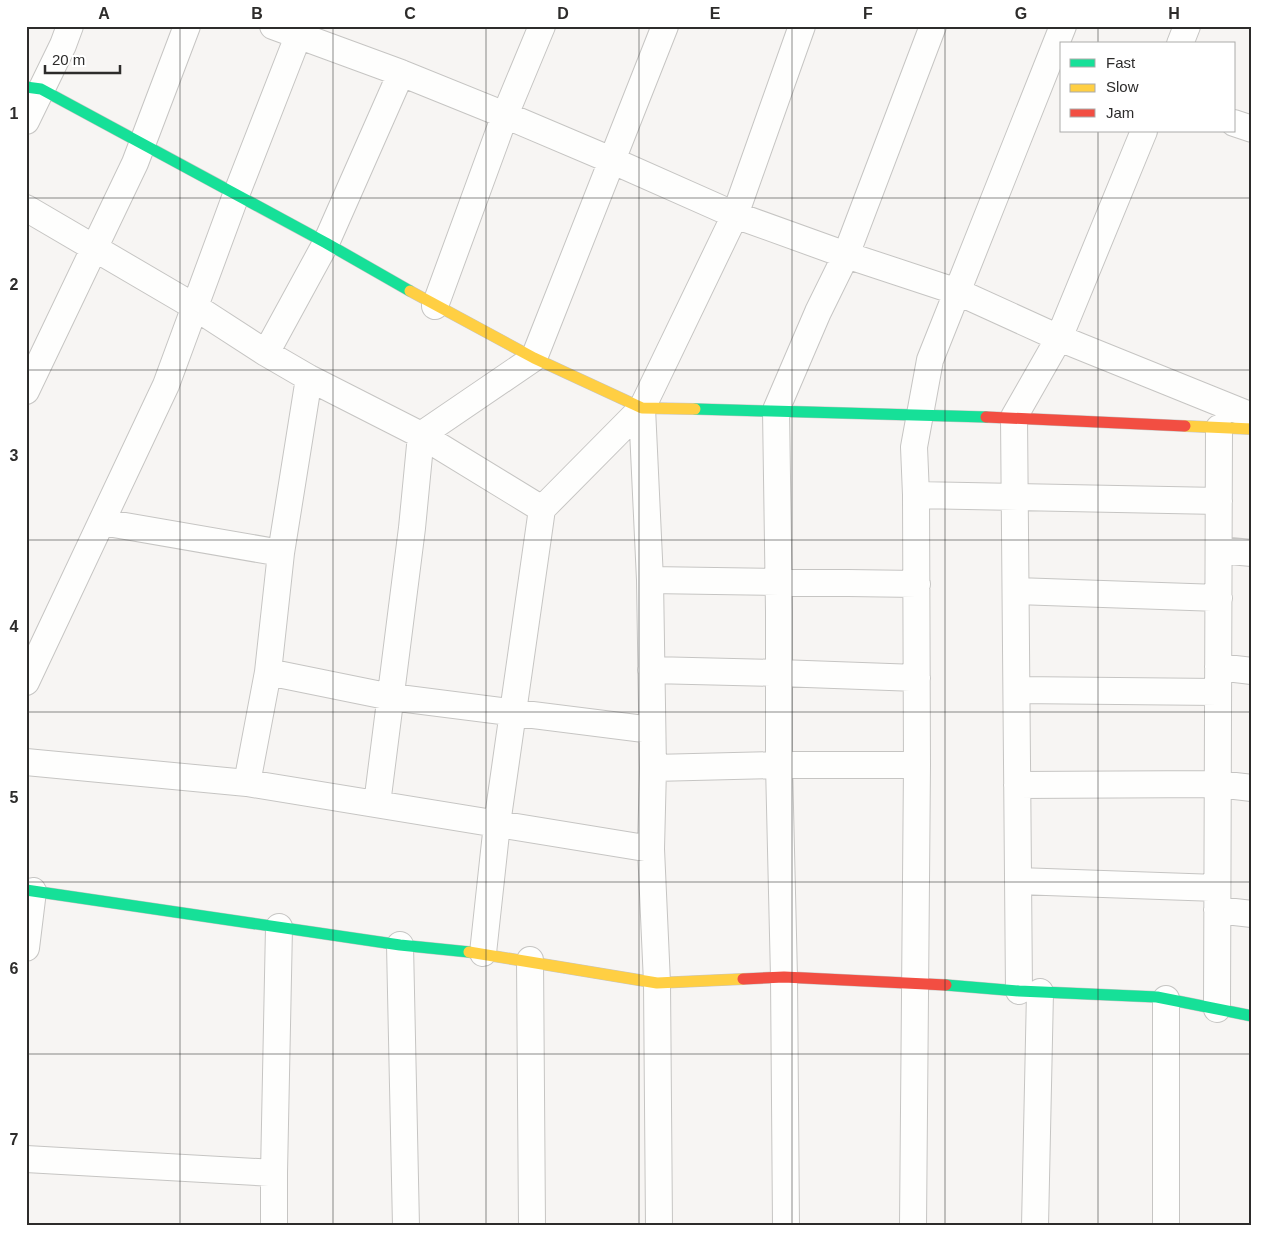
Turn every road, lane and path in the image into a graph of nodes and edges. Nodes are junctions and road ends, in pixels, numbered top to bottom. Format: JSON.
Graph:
{"nodes":[{"id":1,"x":70,"y":26,"type":"edge"},
{"id":2,"x":187,"y":26,"type":"edge"},
{"id":3,"x":273,"y":26,"type":"edge"},
{"id":4,"x":542,"y":26,"type":"edge"},
{"id":5,"x":665,"y":26,"type":"edge"},
{"id":6,"x":802,"y":26,"type":"edge"},
{"id":7,"x":933,"y":26,"type":"edge"},
{"id":8,"x":1063,"y":26,"type":"edge"},
{"id":9,"x":1188,"y":26,"type":"edge"},
{"id":10,"x":300,"y":31,"type":"edge"},
{"id":11,"x":1181,"y":42,"type":"edge"},
{"id":12,"x":401,"y":73,"type":"junction"},
{"id":13,"x":34,"y":88,"type":"edge"},
{"id":14,"x":505,"y":115,"type":"junction"},
{"id":15,"x":26,"y":121,"type":"edge"},
{"id":16,"x":1236,"y":124,"type":"edge"},
{"id":17,"x":1252,"y":129,"type":"edge"},
{"id":18,"x":1144,"y":132,"type":"edge"},
{"id":19,"x":142,"y":145,"type":"junction"},
{"id":20,"x":611,"y":160,"type":"junction"},
{"id":21,"x":236,"y":195,"type":"junction"},
{"id":22,"x":26,"y":208,"type":"edge"},
{"id":23,"x":735,"y":215,"type":"junction"},
{"id":24,"x":326,"y":243,"type":"junction"},
{"id":25,"x":95,"y":247,"type":"junction"},
{"id":26,"x":846,"y":256,"type":"junction"},
{"id":27,"x":958,"y":292,"type":"junction"},
{"id":28,"x":436,"y":306,"type":"junction"},
{"id":29,"x":196,"y":307,"type":"junction"},
{"id":30,"x":1059,"y":338,"type":"junction"},
{"id":31,"x":266,"y":353,"type":"junction"},
{"id":32,"x":534,"y":358,"type":"junction"},
{"id":33,"x":309,"y":378,"type":"junction"},
{"id":34,"x":26,"y":391,"type":"edge"},
{"id":35,"x":642,"y":408,"type":"junction"},
{"id":36,"x":776,"y":410,"type":"junction"},
{"id":37,"x":920,"y":416,"type":"junction"},
{"id":38,"x":1252,"y":416,"type":"edge"},
{"id":39,"x":1014,"y":417,"type":"junction"},
{"id":40,"x":1219,"y":428,"type":"junction"},
{"id":41,"x":1252,"y":429,"type":"edge"},
{"id":42,"x":421,"y":435,"type":"junction"},
{"id":43,"x":916,"y":495,"type":"junction"},
{"id":44,"x":1015,"y":496,"type":"junction"},
{"id":45,"x":1219,"y":501,"type":"junction"},
{"id":46,"x":542,"y":509,"type":"junction"},
{"id":47,"x":102,"y":522,"type":"junction"},
{"id":48,"x":1218,"y":550,"type":"junction"},
{"id":49,"x":281,"y":553,"type":"junction"},
{"id":50,"x":1252,"y":553,"type":"edge"},
{"id":51,"x":650,"y":580,"type":"junction"},
{"id":52,"x":778,"y":582,"type":"junction"},
{"id":53,"x":916,"y":584,"type":"junction"},
{"id":54,"x":1016,"y":591,"type":"junction"},
{"id":55,"x":1218,"y":598,"type":"junction"},
{"id":56,"x":651,"y":670,"type":"junction"},
{"id":57,"x":1252,"y":671,"type":"edge"},
{"id":58,"x":268,"y":672,"type":"junction"},
{"id":59,"x":779,"y":672,"type":"junction"},
{"id":60,"x":917,"y":678,"type":"junction"},
{"id":61,"x":1218,"y":680,"type":"junction"},
{"id":62,"x":26,"y":682,"type":"edge"},
{"id":63,"x":1017,"y":690,"type":"junction"},
{"id":64,"x":390,"y":697,"type":"junction"},
{"id":65,"x":513,"y":712,"type":"junction"},
{"id":66,"x":652,"y":730,"type":"junction"},
{"id":67,"x":26,"y":762,"type":"edge"},
{"id":68,"x":779,"y":765,"type":"junction"},
{"id":69,"x":917,"y":765,"type":"junction"},
{"id":70,"x":654,"y":768,"type":"junction"},
{"id":71,"x":247,"y":783,"type":"junction"},
{"id":72,"x":1218,"y":784,"type":"junction"},
{"id":73,"x":1017,"y":785,"type":"junction"},
{"id":74,"x":1252,"y":788,"type":"edge"},
{"id":75,"x":377,"y":804,"type":"junction"},
{"id":76,"x":497,"y":824,"type":"junction"},
{"id":77,"x":652,"y":849,"type":"junction"},
{"id":78,"x":1018,"y":881,"type":"junction"},
{"id":79,"x":30,"y":891,"type":"edge"},
{"id":80,"x":1217,"y":899,"type":"junction"},
{"id":81,"x":1252,"y":914,"type":"edge"},
{"id":82,"x":279,"y":927,"type":"junction"},
{"id":83,"x":400,"y":945,"type":"junction"},
{"id":84,"x":26,"y":948,"type":"edge"},
{"id":85,"x":483,"y":953,"type":"junction"},
{"id":86,"x":530,"y":960,"type":"junction"},
{"id":87,"x":784,"y":977,"type":"junction"},
{"id":88,"x":915,"y":982,"type":"junction"},
{"id":89,"x":657,"y":983,"type":"junction"},
{"id":90,"x":1030,"y":991,"type":"junction"},
{"id":91,"x":1166,"y":999,"type":"junction"},
{"id":92,"x":1217,"y":1009,"type":"junction"},
{"id":93,"x":1252,"y":1016,"type":"edge"},
{"id":94,"x":26,"y":1159,"type":"edge"},
{"id":95,"x":274,"y":1173,"type":"junction"},
{"id":96,"x":274,"y":1226,"type":"edge"},
{"id":97,"x":406,"y":1226,"type":"edge"},
{"id":98,"x":532,"y":1226,"type":"edge"},
{"id":99,"x":658,"y":1226,"type":"edge"},
{"id":100,"x":786,"y":1226,"type":"edge"},
{"id":101,"x":913,"y":1226,"type":"edge"},
{"id":102,"x":1035,"y":1226,"type":"edge"},
{"id":103,"x":1166,"y":1226,"type":"edge"}],
"edges":[{"from":1,"to":13,"type":"street"},
{"from":2,"to":19,"type":"street"},
{"from":3,"to":10,"type":"street"},
{"from":4,"to":14,"type":"street"},
{"from":5,"to":20,"type":"street"},
{"from":6,"to":23,"type":"street"},
{"from":7,"to":26,"type":"street"},
{"from":8,"to":27,"type":"street"},
{"from":9,"to":11,"type":"street"},
{"from":10,"to":12,"type":"street"},
{"from":10,"to":21,"type":"street"},
{"from":12,"to":14,"type":"street"},
{"from":12,"to":24,"type":"street"},
{"from":13,"to":15,"type":"street"},
{"from":13,"to":19,"type":"street"},
{"from":14,"to":20,"type":"street"},
{"from":14,"to":28,"type":"street"},
{"from":16,"to":17,"type":"street"},
{"from":18,"to":30,"type":"street"},
{"from":19,"to":21,"type":"street"},
{"from":19,"to":25,"type":"street"},
{"from":20,"to":23,"type":"street"},
{"from":20,"to":32,"type":"street"},
{"from":21,"to":24,"type":"street"},
{"from":21,"to":29,"type":"street"},
{"from":22,"to":25,"type":"street"},
{"from":23,"to":26,"type":"street"},
{"from":23,"to":35,"type":"street"},
{"from":24,"to":28,"type":"street"},
{"from":24,"to":31,"type":"street"},
{"from":25,"to":29,"type":"street"},
{"from":25,"to":34,"type":"street"},
{"from":26,"to":27,"type":"street"},
{"from":26,"to":36,"type":"street"},
{"from":27,"to":30,"type":"street"},
{"from":27,"to":37,"type":"street"},
{"from":28,"to":32,"type":"street"},
{"from":29,"to":31,"type":"street"},
{"from":29,"to":47,"type":"street"},
{"from":30,"to":38,"type":"street"},
{"from":30,"to":39,"type":"street"},
{"from":31,"to":33,"type":"street"},
{"from":32,"to":35,"type":"street"},
{"from":32,"to":42,"type":"street"},
{"from":33,"to":42,"type":"street"},
{"from":33,"to":49,"type":"street"},
{"from":35,"to":36,"type":"street"},
{"from":35,"to":46,"type":"street"},
{"from":35,"to":51,"type":"street"},
{"from":36,"to":37,"type":"street"},
{"from":36,"to":52,"type":"street"},
{"from":37,"to":39,"type":"street"},
{"from":37,"to":43,"type":"street"},
{"from":39,"to":40,"type":"street"},
{"from":39,"to":44,"type":"street"},
{"from":40,"to":41,"type":"street"},
{"from":40,"to":45,"type":"street"},
{"from":42,"to":46,"type":"street"},
{"from":42,"to":64,"type":"street"},
{"from":43,"to":44,"type":"street"},
{"from":43,"to":53,"type":"street"},
{"from":44,"to":45,"type":"street"},
{"from":44,"to":54,"type":"street"},
{"from":45,"to":48,"type":"street"},
{"from":46,"to":65,"type":"street"},
{"from":47,"to":49,"type":"street"},
{"from":47,"to":62,"type":"street"},
{"from":48,"to":50,"type":"street"},
{"from":48,"to":55,"type":"street"},
{"from":49,"to":58,"type":"street"},
{"from":51,"to":52,"type":"street"},
{"from":51,"to":56,"type":"street"},
{"from":52,"to":53,"type":"street"},
{"from":52,"to":59,"type":"street"},
{"from":53,"to":60,"type":"street"},
{"from":54,"to":55,"type":"street"},
{"from":54,"to":63,"type":"street"},
{"from":55,"to":61,"type":"street"},
{"from":56,"to":59,"type":"street"},
{"from":56,"to":66,"type":"street"},
{"from":57,"to":61,"type":"street"},
{"from":58,"to":64,"type":"street"},
{"from":58,"to":71,"type":"street"},
{"from":59,"to":60,"type":"street"},
{"from":59,"to":68,"type":"street"},
{"from":60,"to":69,"type":"street"},
{"from":61,"to":63,"type":"street"},
{"from":61,"to":72,"type":"street"},
{"from":63,"to":73,"type":"street"},
{"from":64,"to":65,"type":"street"},
{"from":64,"to":75,"type":"street"},
{"from":65,"to":66,"type":"street"},
{"from":65,"to":76,"type":"street"},
{"from":66,"to":70,"type":"street"},
{"from":67,"to":71,"type":"street"},
{"from":68,"to":69,"type":"street"},
{"from":68,"to":70,"type":"street"},
{"from":68,"to":87,"type":"street"},
{"from":69,"to":88,"type":"street"},
{"from":70,"to":77,"type":"street"},
{"from":71,"to":75,"type":"street"},
{"from":72,"to":73,"type":"street"},
{"from":72,"to":74,"type":"street"},
{"from":72,"to":80,"type":"street"},
{"from":73,"to":78,"type":"street"},
{"from":75,"to":76,"type":"street"},
{"from":76,"to":77,"type":"street"},
{"from":76,"to":85,"type":"street"},
{"from":77,"to":89,"type":"street"},
{"from":78,"to":80,"type":"street"},
{"from":78,"to":90,"type":"street"},
{"from":79,"to":82,"type":"street"},
{"from":79,"to":84,"type":"street"},
{"from":80,"to":81,"type":"street"},
{"from":80,"to":92,"type":"street"},
{"from":82,"to":83,"type":"street"},
{"from":82,"to":95,"type":"street"},
{"from":83,"to":85,"type":"street"},
{"from":83,"to":97,"type":"street"},
{"from":85,"to":86,"type":"street"},
{"from":86,"to":89,"type":"street"},
{"from":86,"to":98,"type":"street"},
{"from":87,"to":88,"type":"street"},
{"from":87,"to":89,"type":"street"},
{"from":87,"to":100,"type":"street"},
{"from":88,"to":90,"type":"street"},
{"from":88,"to":101,"type":"street"},
{"from":89,"to":99,"type":"street"},
{"from":90,"to":91,"type":"street"},
{"from":90,"to":102,"type":"street"},
{"from":91,"to":92,"type":"street"},
{"from":91,"to":103,"type":"street"},
{"from":92,"to":93,"type":"street"},
{"from":94,"to":95,"type":"street"},
{"from":95,"to":96,"type":"street"}]}
